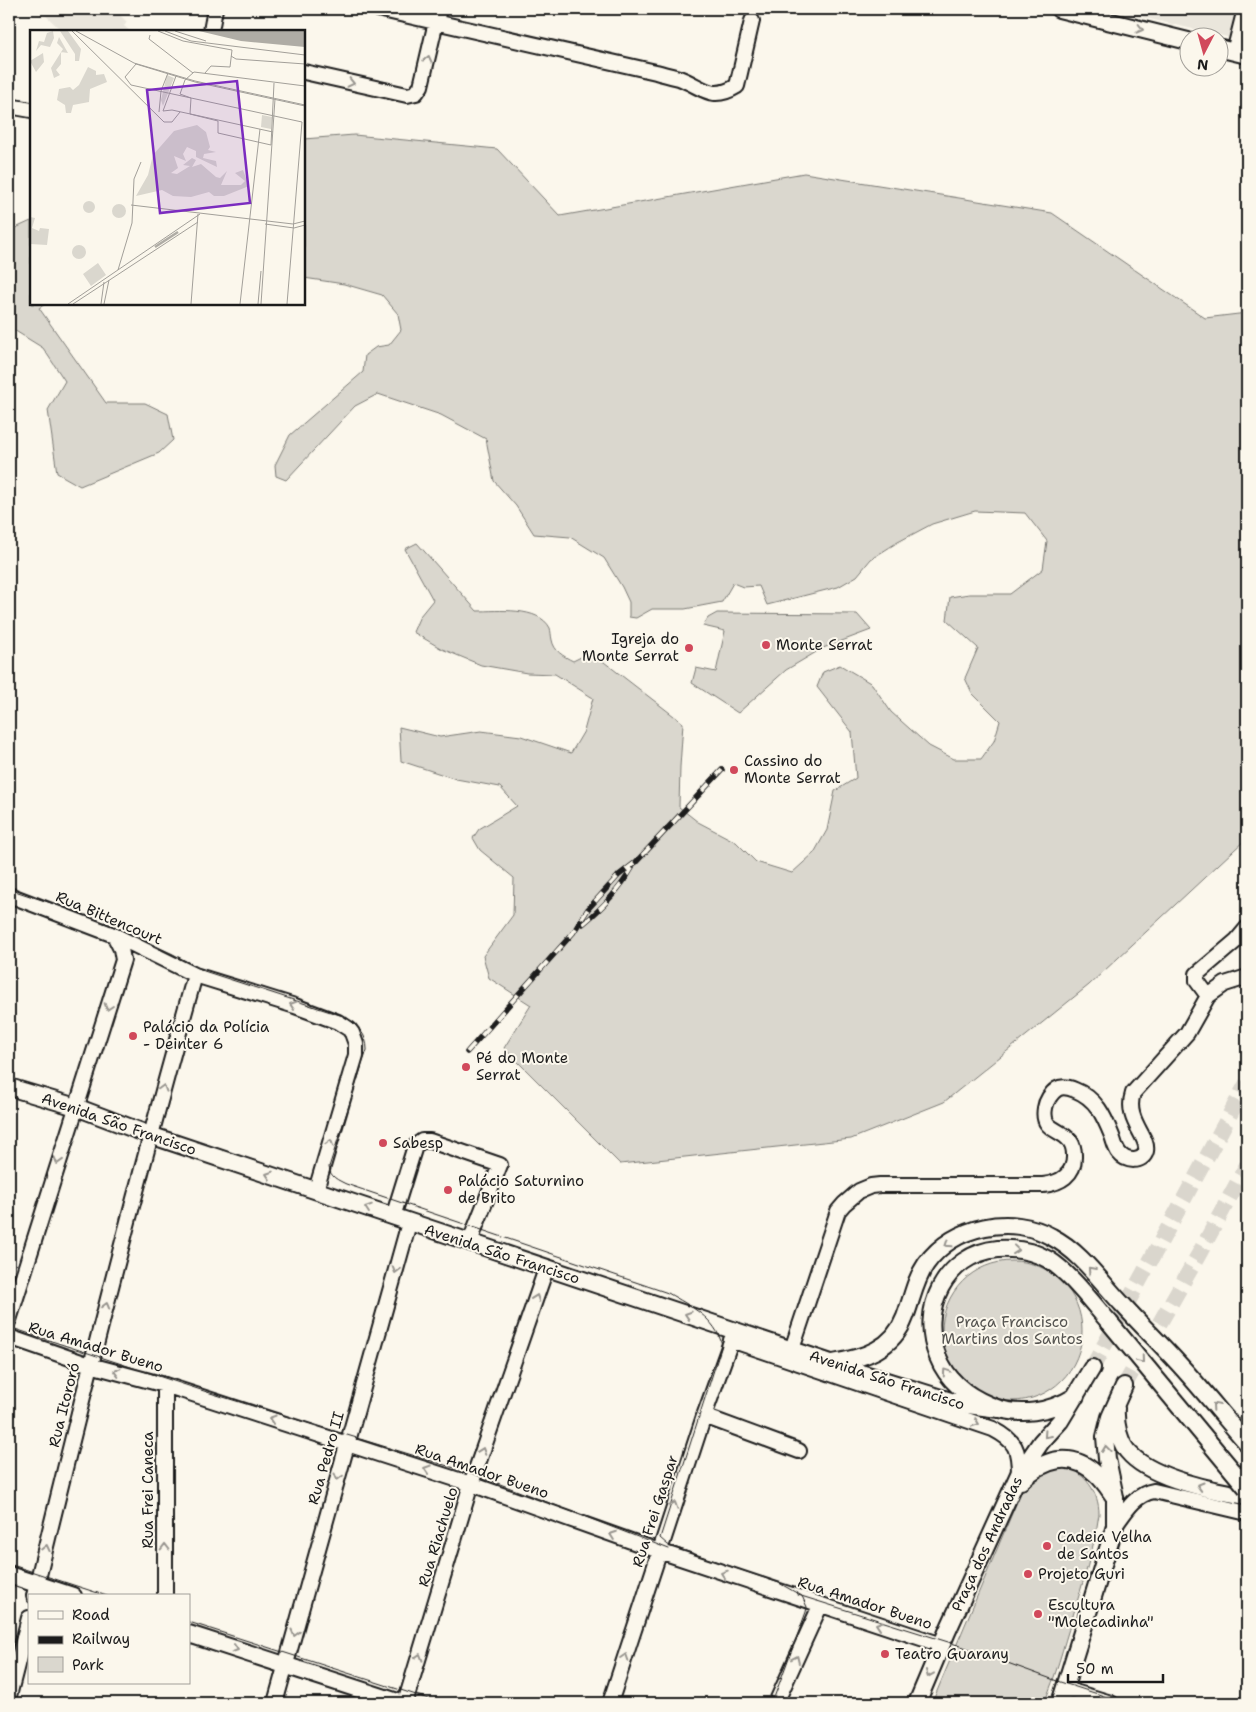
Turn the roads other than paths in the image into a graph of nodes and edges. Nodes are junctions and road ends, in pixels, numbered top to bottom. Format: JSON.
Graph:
{"nodes":[{"id":1,"x":215,"y":9,"type":"edge"},
{"id":2,"x":378,"y":9,"type":"edge"},
{"id":3,"x":440,"y":9,"type":"edge"},
{"id":4,"x":1058,"y":9,"type":"edge"},
{"id":5,"x":1244,"y":9,"type":"edge"},
{"id":6,"x":752,"y":21,"type":"dead end"},
{"id":7,"x":436,"y":23,"type":"junction"},
{"id":8,"x":211,"y":30,"type":"edge"},
{"id":9,"x":1178,"y":38,"type":"edge"},
{"id":10,"x":1233,"y":51,"type":"edge"},
{"id":11,"x":305,"y":72,"type":"edge"},
{"id":12,"x":9,"y":106,"type":"edge"},
{"id":13,"x":30,"y":110,"type":"edge"},
{"id":14,"x":9,"y":895,"type":"edge"},
{"id":15,"x":1247,"y":928,"type":"edge"},
{"id":16,"x":114,"y":935,"type":"junction"},
{"id":17,"x":141,"y":948,"type":"junction"},
{"id":18,"x":123,"y":960,"type":"junction"},
{"id":19,"x":195,"y":976,"type":"junction"},
{"id":20,"x":1247,"y":977,"type":"edge"},
{"id":21,"x":1208,"y":996,"type":"junction"},
{"id":22,"x":9,"y":1087,"type":"edge"},
{"id":23,"x":76,"y":1107,"type":"junction"},
{"id":24,"x":150,"y":1135,"type":"junction"},
{"id":25,"x":316,"y":1190,"type":"junction"},
{"id":26,"x":393,"y":1217,"type":"junction"},
{"id":27,"x":409,"y":1223,"type":"junction"},
{"id":28,"x":470,"y":1243,"type":"junction"},
{"id":29,"x":546,"y":1269,"type":"junction"},
{"id":30,"x":9,"y":1320,"type":"edge"},
{"id":31,"x":733,"y":1335,"type":"junction"},
{"id":32,"x":9,"y":1337,"type":"edge"},
{"id":33,"x":792,"y":1349,"type":"junction"},
{"id":34,"x":833,"y":1363,"type":"junction"},
{"id":35,"x":90,"y":1365,"type":"junction"},
{"id":36,"x":1092,"y":1368,"type":"tunnel mouth"},
{"id":37,"x":165,"y":1385,"type":"junction"},
{"id":38,"x":1124,"y":1386,"type":"tunnel mouth"},
{"id":39,"x":1076,"y":1396,"type":"junction"},
{"id":40,"x":1117,"y":1404,"type":"junction"},
{"id":41,"x":999,"y":1409,"type":"junction"},
{"id":42,"x":704,"y":1416,"type":"junction"},
{"id":43,"x":347,"y":1443,"type":"junction"},
{"id":44,"x":1247,"y":1443,"type":"edge"},
{"id":45,"x":799,"y":1451,"type":"dead end"},
{"id":46,"x":1016,"y":1481,"type":"junction"},
{"id":47,"x":471,"y":1484,"type":"junction"},
{"id":48,"x":1247,"y":1488,"type":"edge"},
{"id":49,"x":1247,"y":1496,"type":"edge"},
{"id":50,"x":1115,"y":1497,"type":"junction"},
{"id":51,"x":1247,"y":1513,"type":"edge"},
{"id":52,"x":1115,"y":1526,"type":"junction"},
{"id":53,"x":659,"y":1551,"type":"junction"},
{"id":54,"x":9,"y":1575,"type":"edge"},
{"id":55,"x":36,"y":1590,"type":"edge"},
{"id":56,"x":61,"y":1594,"type":"edge"},
{"id":57,"x":165,"y":1594,"type":"edge"},
{"id":58,"x":820,"y":1606,"type":"junction"},
{"id":59,"x":28,"y":1622,"type":"edge"},
{"id":60,"x":190,"y":1634,"type":"edge"},
{"id":61,"x":942,"y":1646,"type":"junction"},
{"id":62,"x":286,"y":1665,"type":"junction"},
{"id":63,"x":9,"y":1696,"type":"edge"},
{"id":64,"x":1063,"y":1696,"type":"edge"},
{"id":65,"x":276,"y":1703,"type":"edge"},
{"id":66,"x":403,"y":1703,"type":"edge"},
{"id":67,"x":610,"y":1703,"type":"edge"},
{"id":68,"x":776,"y":1703,"type":"edge"},
{"id":69,"x":917,"y":1703,"type":"edge"},
{"id":70,"x":1111,"y":1703,"type":"edge"}],
"edges":[{"from":1,"to":8,"type":"street"},
{"from":2,"to":7,"type":"street"},
{"from":3,"to":7,"type":"street"},
{"from":4,"to":9,"type":"main road","one_way":true},
{"from":5,"to":10,"type":"street"},
{"from":6,"to":7,"type":"street"},
{"from":11,"to":7,"type":"street","one_way":true},
{"from":12,"to":13,"type":"street"},
{"from":14,"to":16,"type":"street","name":"Rua Bittencourt"},
{"from":15,"to":21,"type":"street"},
{"from":16,"to":17,"type":"street","name":"Rua Bittencourt"},
{"from":16,"to":18,"type":"street"},
{"from":17,"to":18,"type":"street"},
{"from":17,"to":19,"type":"street","name":"Rua Bittencourt"},
{"from":18,"to":23,"type":"street","one_way":true},
{"from":24,"to":19,"type":"street","name":"Rua Itororó","one_way":true},
{"from":25,"to":19,"type":"street","name":"Rua Bittencourt","one_way":true},
{"from":20,"to":21,"type":"street"},
{"from":21,"to":33,"type":"street"},
{"from":22,"to":23,"type":"main road","name":"Avenida São Francisco"},
{"from":23,"to":24,"type":"main road","name":"Avenida São Francisco"},
{"from":23,"to":30,"type":"street","one_way":true},
{"from":25,"to":24,"type":"main road","name":"Avenida São Francisco","one_way":true},
{"from":35,"to":24,"type":"street","name":"Rua Itororó","one_way":true},
{"from":26,"to":25,"type":"main road","name":"Avenida São Francisco","one_way":true},
{"from":26,"to":27,"type":"main road","name":"Avenida São Francisco"},
{"from":26,"to":28,"type":"street"},
{"from":27,"to":28,"type":"main road","name":"Avenida São Francisco"},
{"from":27,"to":43,"type":"street","name":"Rua Pedro II","one_way":true},
{"from":28,"to":29,"type":"main road","name":"Avenida São Francisco"},
{"from":31,"to":29,"type":"main road","name":"Avenida São Francisco","one_way":true},
{"from":47,"to":29,"type":"street","name":"Rua Riachuelo","one_way":true},
{"from":31,"to":33,"type":"main road","name":"Avenida São Francisco"},
{"from":31,"to":42,"type":"street","name":"Rua Frei Gaspar"},
{"from":31,"to":46,"type":"street","name":"Avenida São Francisco","one_way":true},
{"from":32,"to":35,"type":"street","name":"Rua Amador Bueno"},
{"from":33,"to":34,"type":"main road","name":"Avenida São Francisco"},
{"from":34,"to":41,"type":"main road","name":"Avenida São Francisco"},
{"from":44,"to":34,"type":"main road","one_way":true},
{"from":37,"to":35,"type":"street","name":"Rua Amador Bueno","one_way":true},
{"from":55,"to":35,"type":"street","name":"Rua Itororó","one_way":true},
{"from":36,"to":39,"type":"main road","name":"Praça dos Andradas"},
{"from":43,"to":37,"type":"street","name":"Rua Amador Bueno","one_way":true},
{"from":57,"to":37,"type":"street","name":"Rua Frei Caneca","one_way":true},
{"from":38,"to":40,"type":"main road"},
{"from":39,"to":41,"type":"main road"},
{"from":39,"to":46,"type":"main road","name":"Praça dos Andradas","one_way":true},
{"from":49,"to":40,"type":"main road","one_way":true},
{"from":50,"to":40,"type":"main road","one_way":true},
{"from":41,"to":48,"type":"main road","one_way":true,"bridge":true},
{"from":42,"to":45,"type":"street"},
{"from":53,"to":42,"type":"street","name":"Rua Frei Gaspar","one_way":true},
{"from":47,"to":43,"type":"street","name":"Rua Amador Bueno","one_way":true},
{"from":43,"to":62,"type":"street","name":"Rua Pedro II","one_way":true},
{"from":46,"to":50,"type":"main road"},
{"from":46,"to":61,"type":"main road","name":"Praça dos Andradas"},
{"from":53,"to":47,"type":"street","name":"Rua Amador Bueno","one_way":true},
{"from":66,"to":47,"type":"street","name":"Rua Riachuelo","one_way":true},
{"from":50,"to":52,"type":"main road"},
{"from":51,"to":52,"type":"street"},
{"from":52,"to":64,"type":"main road"},
{"from":58,"to":53,"type":"street","name":"Rua Amador Bueno","one_way":true},
{"from":67,"to":53,"type":"street","name":"Rua Frei Gaspar","one_way":true},
{"from":54,"to":55,"type":"main road"},
{"from":55,"to":56,"type":"main road"},
{"from":61,"to":58,"type":"street","name":"Rua Amador Bueno","one_way":true},
{"from":68,"to":58,"type":"street","one_way":true},
{"from":59,"to":63,"type":"street"},
{"from":60,"to":62,"type":"main road","one_way":true},
{"from":61,"to":69,"type":"main road","name":"Praça dos Andradas","one_way":true},
{"from":62,"to":65,"type":"street","name":"Rua Pedro II"},
{"from":62,"to":66,"type":"main road"},
{"from":64,"to":70,"type":"street"}]}
